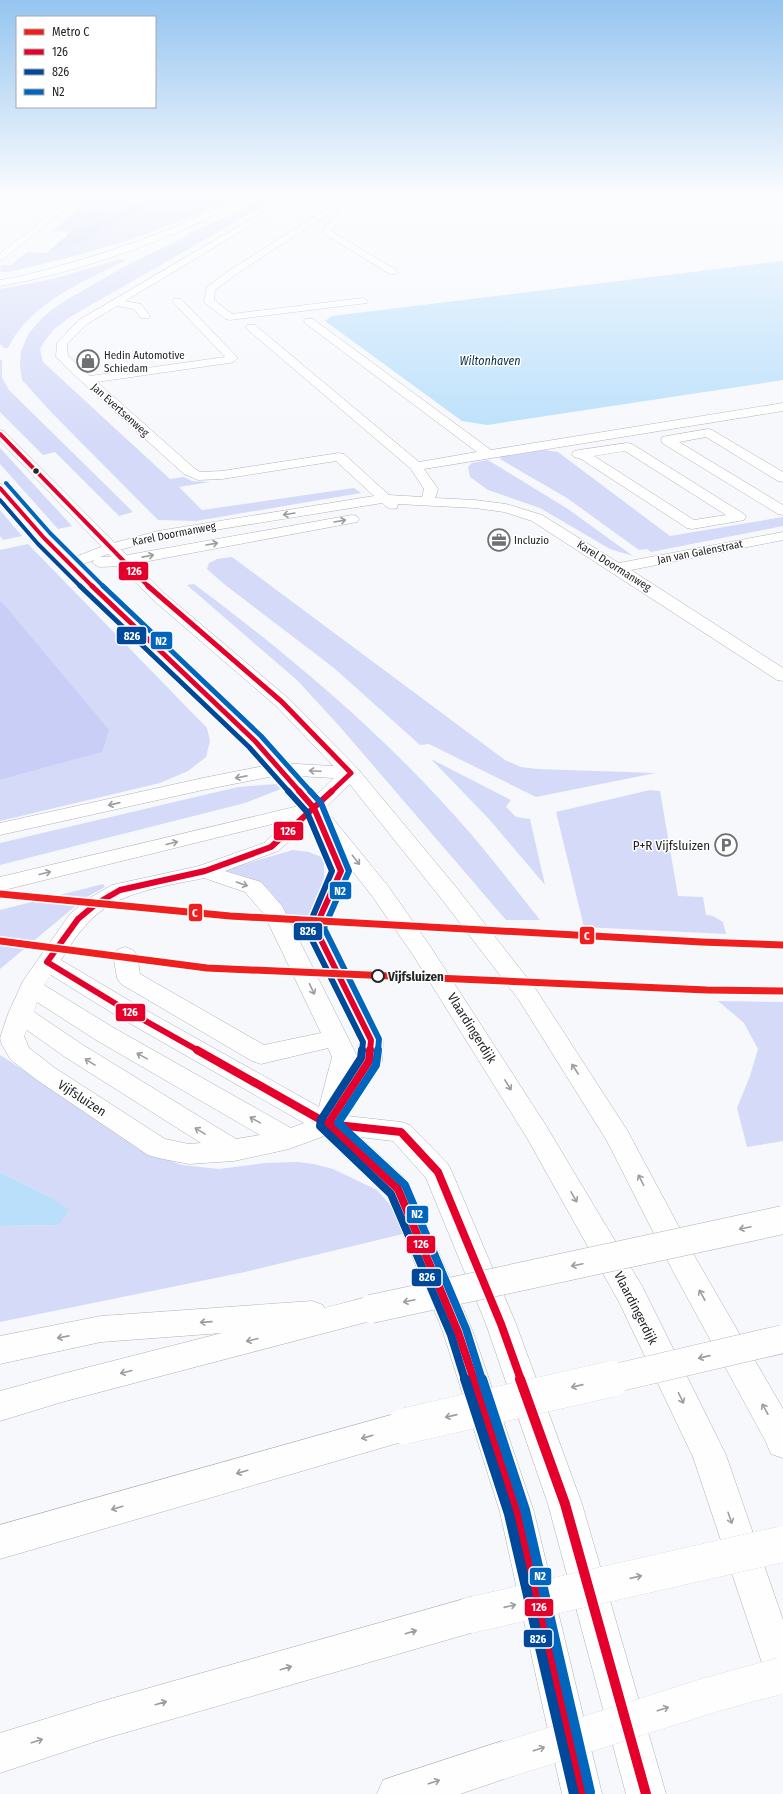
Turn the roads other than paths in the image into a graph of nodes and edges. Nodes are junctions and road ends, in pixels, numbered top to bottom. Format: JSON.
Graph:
{"nodes":[{"id":1,"x":23,"y":278,"type":"edge"},
{"id":2,"x":157,"y":278,"type":"edge"},
{"id":3,"x":226,"y":278,"type":"edge"},
{"id":4,"x":0,"y":283,"type":"edge"},
{"id":5,"x":177,"y":301,"type":"dead end"},
{"id":6,"x":363,"y":301,"type":"dead end"},
{"id":7,"x":114,"y":303,"type":"junction"},
{"id":8,"x":145,"y":316,"type":"dead end"},
{"id":9,"x":309,"y":321,"type":"dead end"},
{"id":10,"x":250,"y":327,"type":"dead end"},
{"id":11,"x":86,"y":380,"type":"junction"},
{"id":12,"x":783,"y":407,"type":"edge"},
{"id":13,"x":0,"y":434,"type":"edge"},
{"id":14,"x":488,"y":454,"type":"junction"},
{"id":15,"x":579,"y":454,"type":"joint"},
{"id":16,"x":416,"y":466,"type":"junction"},
{"id":17,"x":783,"y":478,"type":"edge"},
{"id":18,"x":0,"y":488,"type":"edge"},
{"id":19,"x":427,"y":502,"type":"junction"},
{"id":20,"x":384,"y":506,"type":"junction"},
{"id":21,"x":783,"y":510,"type":"edge"},
{"id":22,"x":368,"y":516,"type":"dead end"},
{"id":23,"x":783,"y":536,"type":"edge"},
{"id":24,"x":117,"y":554,"type":"junction"},
{"id":25,"x":70,"y":564,"type":"junction"},
{"id":26,"x":617,"y":568,"type":"junction"},
{"id":27,"x":783,"y":676,"type":"edge"},
{"id":28,"x":279,"y":769,"type":"junction"},
{"id":29,"x":351,"y":773,"type":"junction"},
{"id":30,"x":314,"y":808,"type":"junction"},
{"id":31,"x":0,"y":828,"type":"edge"},
{"id":32,"x":205,"y":872,"type":"junction"},
{"id":33,"x":0,"y":884,"type":"edge"},
{"id":34,"x":125,"y":955,"type":"dead end"},
{"id":35,"x":47,"y":962,"type":"junction"},
{"id":36,"x":32,"y":987,"type":"junction"},
{"id":37,"x":20,"y":1014,"type":"junction"},
{"id":38,"x":327,"y":1040,"type":"dead end"},
{"id":39,"x":328,"y":1124,"type":"junction"},
{"id":40,"x":289,"y":1139,"type":"junction"},
{"id":41,"x":234,"y":1151,"type":"junction"},
{"id":42,"x":783,"y":1220,"type":"edge"},
{"id":43,"x":371,"y":1309,"type":"junction"},
{"id":44,"x":783,"y":1339,"type":"edge"},
{"id":45,"x":0,"y":1350,"type":"edge"},
{"id":46,"x":0,"y":1406,"type":"edge"},
{"id":47,"x":783,"y":1443,"type":"edge"},
{"id":48,"x":0,"y":1542,"type":"edge"},
{"id":49,"x":783,"y":1544,"type":"edge"},
{"id":50,"x":783,"y":1675,"type":"edge"},
{"id":51,"x":0,"y":1753,"type":"edge"},
{"id":52,"x":397,"y":1794,"type":"edge"},
{"id":53,"x":582,"y":1794,"type":"edge"},
{"id":54,"x":646,"y":1794,"type":"edge"}],
"edges":[{"from":1,"to":4,"type":"main road"},
{"from":2,"to":7,"type":"main road","name":"Jan Evertsenweg"},
{"from":3,"to":6,"type":"main road"},
{"from":5,"to":11,"type":"main road"},
{"from":7,"to":8,"type":"main road"},
{"from":7,"to":11,"type":"main road","name":"Jan Evertsenweg"},
{"from":9,"to":14,"type":"main road"},
{"from":10,"to":16,"type":"main road"},
{"from":11,"to":20,"type":"main road","name":"Jan Evertsenweg"},
{"from":12,"to":14,"type":"main road"},
{"from":13,"to":24,"type":"main road"},
{"from":14,"to":16,"type":"main road"},
{"from":15,"to":15,"type":"main road"},
{"from":16,"to":19,"type":"main road"},
{"from":17,"to":21,"type":"main road"},
{"from":18,"to":25,"type":"main road","name":"Vlaardingerdijk"},
{"from":19,"to":20,"type":"main road","name":"Karel Doormanweg"},
{"from":19,"to":20,"type":"main road","name":"Karel Doormanweg"},
{"from":19,"to":26,"type":"main road","name":"Karel Doormanweg"},
{"from":20,"to":24,"type":"main road","name":"Karel Doormanweg","one_way":true},
{"from":24,"to":22,"type":"main road","name":"Karel Doormanweg","one_way":true},
{"from":23,"to":26,"type":"main road","name":"Jan van Galenstraat"},
{"from":24,"to":25,"type":"main road","name":"Karel Doormanweg"},
{"from":24,"to":29,"type":"main road"},
{"from":25,"to":28,"type":"main road","name":"Vlaardingerdijk"},
{"from":26,"to":27,"type":"main road","name":"Karel Doormanweg"},
{"from":29,"to":28,"type":"main road","one_way":true},
{"from":28,"to":30,"type":"main road","name":"Vlaardingerdijk"},
{"from":28,"to":31,"type":"main road","one_way":true},
{"from":29,"to":30,"type":"main road","name":"Vijfsluizen"},
{"from":47,"to":29,"type":"main road","one_way":true},
{"from":30,"to":32,"type":"main road","name":"Vijfsluizen"},
{"from":33,"to":30,"type":"main road","one_way":true},
{"from":30,"to":39,"type":"main road"},
{"from":30,"to":50,"type":"main road","name":"Vlaardingerdijk","one_way":true},
{"from":32,"to":35,"type":"main road","name":"Vijfsluizen"},
{"from":32,"to":39,"type":"main road","one_way":true},
{"from":34,"to":38,"type":"main road"},
{"from":35,"to":36,"type":"main road","name":"Vijfsluizen"},
{"from":35,"to":39,"type":"main road"},
{"from":36,"to":37,"type":"main road","name":"Vijfsluizen"},
{"from":40,"to":36,"type":"main road","one_way":true},
{"from":41,"to":37,"type":"main road","one_way":true},
{"from":37,"to":41,"type":"main road","name":"Vijfsluizen"},
{"from":39,"to":40,"type":"main road","name":"Vijfsluizen"},
{"from":39,"to":53,"type":"main road"},
{"from":39,"to":54,"type":"main road"},
{"from":40,"to":41,"type":"main road","name":"Vijfsluizen"},
{"from":42,"to":43,"type":"main road","one_way":true,"bridge":true},
{"from":43,"to":45,"type":"main road","one_way":true},
{"from":43,"to":46,"type":"main road","one_way":true},
{"from":44,"to":48,"type":"main road","one_way":true,"bridge":true},
{"from":51,"to":49,"type":"main road","one_way":true,"bridge":true},
{"from":52,"to":50,"type":"main road","one_way":true,"bridge":true}]}
